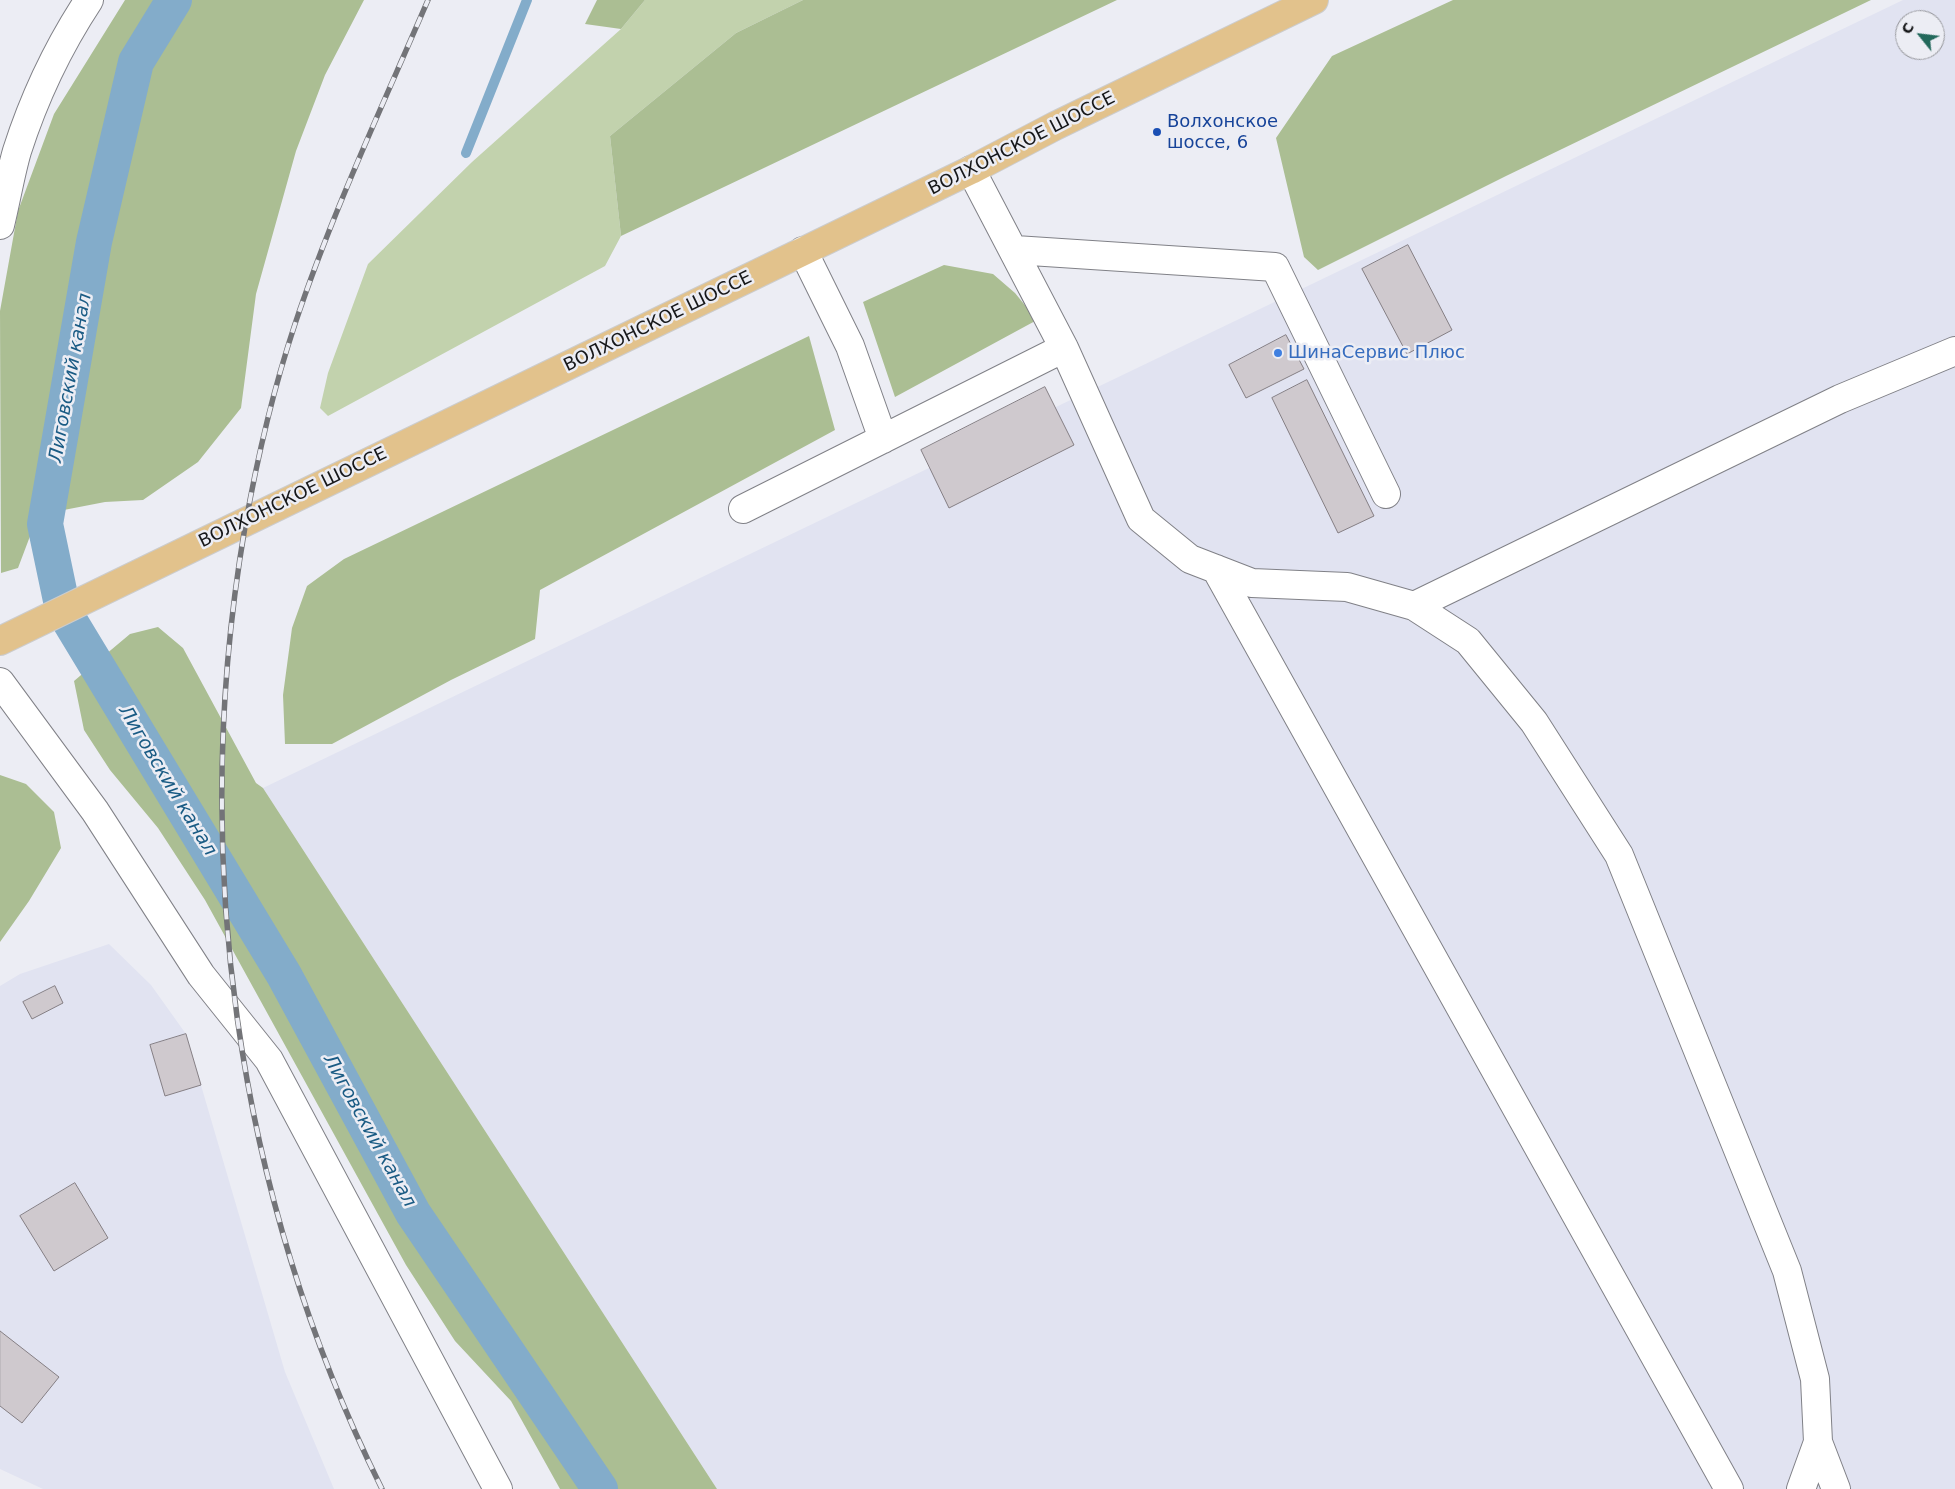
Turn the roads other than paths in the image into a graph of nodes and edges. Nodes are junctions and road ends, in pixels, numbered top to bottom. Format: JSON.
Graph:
{"nodes":[{"id":1,"x":89,"y":0,"type":"edge"},
{"id":2,"x":1314,"y":0,"type":"edge"},
{"id":3,"x":971,"y":170,"type":"junction"},
{"id":4,"x":0,"y":225,"type":"edge"},
{"id":5,"x":1015,"y":250,"type":"junction"},
{"id":6,"x":803,"y":251,"type":"junction"},
{"id":7,"x":1064,"y":348,"type":"junction"},
{"id":8,"x":1955,"y":351,"type":"edge"},
{"id":9,"x":883,"y":439,"type":"junction"},
{"id":10,"x":1386,"y":494,"type":"dead end"},
{"id":11,"x":743,"y":509,"type":"dead end"},
{"id":12,"x":1216,"y":568,"type":"junction"},
{"id":13,"x":1414,"y":606,"type":"junction"},
{"id":14,"x":0,"y":641,"type":"edge"},
{"id":15,"x":0,"y":682,"type":"edge"},
{"id":16,"x":1818,"y":1442,"type":"junction"},
{"id":17,"x":498,"y":1489,"type":"edge"},
{"id":18,"x":1729,"y":1489,"type":"edge"},
{"id":19,"x":1801,"y":1489,"type":"edge"},
{"id":20,"x":1836,"y":1489,"type":"edge"}],
"edges":[{"from":1,"to":4,"type":"street"},
{"from":2,"to":3,"type":"main road","name":"ВОЛХОНСКОЕ ШОССЕ"},
{"from":3,"to":5,"type":"street"},
{"from":3,"to":6,"type":"main road","name":"ВОЛХОНСКОЕ ШОССЕ"},
{"from":5,"to":7,"type":"street"},
{"from":5,"to":10,"type":"street"},
{"from":6,"to":9,"type":"street"},
{"from":6,"to":14,"type":"main road","name":"ВОЛХОНСКОЕ ШОССЕ"},
{"from":7,"to":9,"type":"street"},
{"from":7,"to":12,"type":"street"},
{"from":8,"to":13,"type":"street"},
{"from":9,"to":11,"type":"street"},
{"from":12,"to":13,"type":"street"},
{"from":12,"to":18,"type":"street"},
{"from":13,"to":16,"type":"street"},
{"from":15,"to":17,"type":"street"},
{"from":16,"to":19,"type":"street"},
{"from":16,"to":20,"type":"street"}]}
